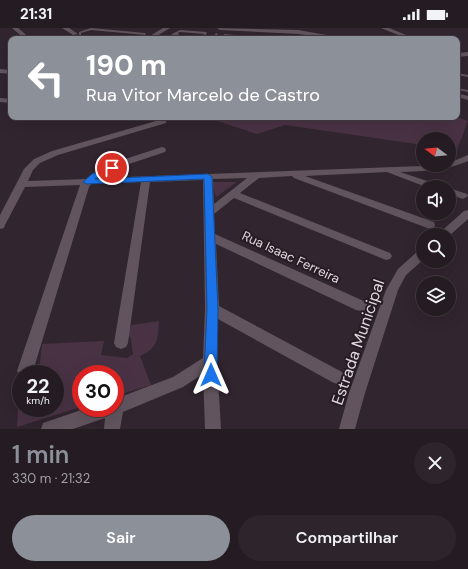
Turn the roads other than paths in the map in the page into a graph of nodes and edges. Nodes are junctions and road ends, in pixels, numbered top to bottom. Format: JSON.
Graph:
{"nodes":[{"id":1,"x":15,"y":28,"type":"edge"},
{"id":2,"x":65,"y":28,"type":"edge"},
{"id":3,"x":167,"y":28,"type":"edge"},
{"id":4,"x":220,"y":28,"type":"edge"},
{"id":5,"x":384,"y":28,"type":"edge"},
{"id":6,"x":115,"y":31,"type":"junction"},
{"id":7,"x":224,"y":35,"type":"dead end"},
{"id":8,"x":24,"y":36,"type":"edge"},
{"id":9,"x":77,"y":36,"type":"edge"},
{"id":10,"x":81,"y":36,"type":"edge"},
{"id":11,"x":122,"y":36,"type":"joint"},
{"id":12,"x":131,"y":36,"type":"edge"},
{"id":13,"x":142,"y":36,"type":"edge"},
{"id":14,"x":150,"y":36,"type":"edge"},
{"id":15,"x":173,"y":36,"type":"edge"},
{"id":16,"x":189,"y":36,"type":"edge"},
{"id":17,"x":227,"y":36,"type":"edge"},
{"id":18,"x":326,"y":36,"type":"edge"},
{"id":19,"x":405,"y":36,"type":"edge"},
{"id":20,"x":0,"y":65,"type":"edge"},
{"id":21,"x":6,"y":71,"type":"edge"},
{"id":22,"x":163,"y":121,"type":"dead end"},
{"id":23,"x":162,"y":150,"type":"dead end"},
{"id":24,"x":468,"y":158,"type":"edge"},
{"id":25,"x":385,"y":170,"type":"junction"},
{"id":26,"x":293,"y":174,"type":"junction"},
{"id":27,"x":255,"y":176,"type":"junction"},
{"id":28,"x":208,"y":177,"type":"junction"},
{"id":29,"x":146,"y":179,"type":"junction"},
{"id":30,"x":416,"y":180,"type":"edge"},
{"id":31,"x":87,"y":182,"type":"junction"},
{"id":32,"x":21,"y":184,"type":"junction"},
{"id":33,"x":234,"y":194,"type":"junction"},
{"id":34,"x":456,"y":194,"type":"edge"},
{"id":35,"x":463,"y":196,"type":"dead end"},
{"id":36,"x":209,"y":213,"type":"junction"},
{"id":37,"x":468,"y":213,"type":"edge"},
{"id":38,"x":0,"y":225,"type":"edge"},
{"id":39,"x":430,"y":225,"type":"dead end"},
{"id":40,"x":451,"y":228,"type":"edge"},
{"id":41,"x":209,"y":236,"type":"junction"},
{"id":42,"x":386,"y":256,"type":"dead end"},
{"id":43,"x":416,"y":259,"type":"edge"},
{"id":44,"x":361,"y":306,"type":"dead end"},
{"id":45,"x":212,"y":309,"type":"junction"},
{"id":46,"x":121,"y":343,"type":"dead end"},
{"id":47,"x":210,"y":361,"type":"junction"},
{"id":48,"x":27,"y":365,"type":"edge"},
{"id":49,"x":337,"y":377,"type":"dead end"},
{"id":50,"x":124,"y":403,"type":"edge"},
{"id":51,"x":84,"y":417,"type":"edge"},
{"id":52,"x":114,"y":417,"type":"edge"},
{"id":53,"x":48,"y":429,"type":"edge"},
{"id":54,"x":112,"y":429,"type":"edge"},
{"id":55,"x":213,"y":429,"type":"edge"},
{"id":56,"x":347,"y":429,"type":"edge"}],
"edges":[{"from":1,"to":8,"type":"street"},
{"from":2,"to":9,"type":"street"},
{"from":3,"to":14,"type":"street"},
{"from":4,"to":18,"type":"street"},
{"from":5,"to":19,"type":"street"},
{"from":6,"to":10,"type":"lane"},
{"from":6,"to":11,"type":"lane"},
{"from":6,"to":13,"type":"lane"},
{"from":7,"to":17,"type":"lane"},
{"from":11,"to":12,"type":"lane"},
{"from":15,"to":16,"type":"lane"},
{"from":20,"to":21,"type":"street"},
{"from":22,"to":32,"type":"street"},
{"from":23,"to":31,"type":"street"},
{"from":24,"to":25,"type":"street"},
{"from":25,"to":26,"type":"street"},
{"from":25,"to":30,"type":"street"},
{"from":26,"to":27,"type":"street"},
{"from":26,"to":39,"type":"street"},
{"from":27,"to":28,"type":"street"},
{"from":27,"to":33,"type":"street"},
{"from":28,"to":29,"type":"street"},
{"from":28,"to":36,"type":"street"},
{"from":29,"to":31,"type":"street"},
{"from":29,"to":46,"type":"street"},
{"from":31,"to":32,"type":"street"},
{"from":31,"to":48,"type":"street"},
{"from":32,"to":38,"type":"street"},
{"from":33,"to":36,"type":"street"},
{"from":33,"to":42,"type":"street"},
{"from":34,"to":35,"type":"street"},
{"from":36,"to":41,"type":"street"},
{"from":37,"to":40,"type":"street"},
{"from":41,"to":44,"type":"street","name":"Rua Isaac Ferreira"},
{"from":41,"to":45,"type":"street"},
{"from":43,"to":56,"type":"street","name":"Estrada Municipal"},
{"from":45,"to":47,"type":"street"},
{"from":45,"to":49,"type":"street"},
{"from":47,"to":50,"type":"street"},
{"from":47,"to":55,"type":"street"},
{"from":51,"to":53,"type":"street"},
{"from":52,"to":54,"type":"street"}]}
